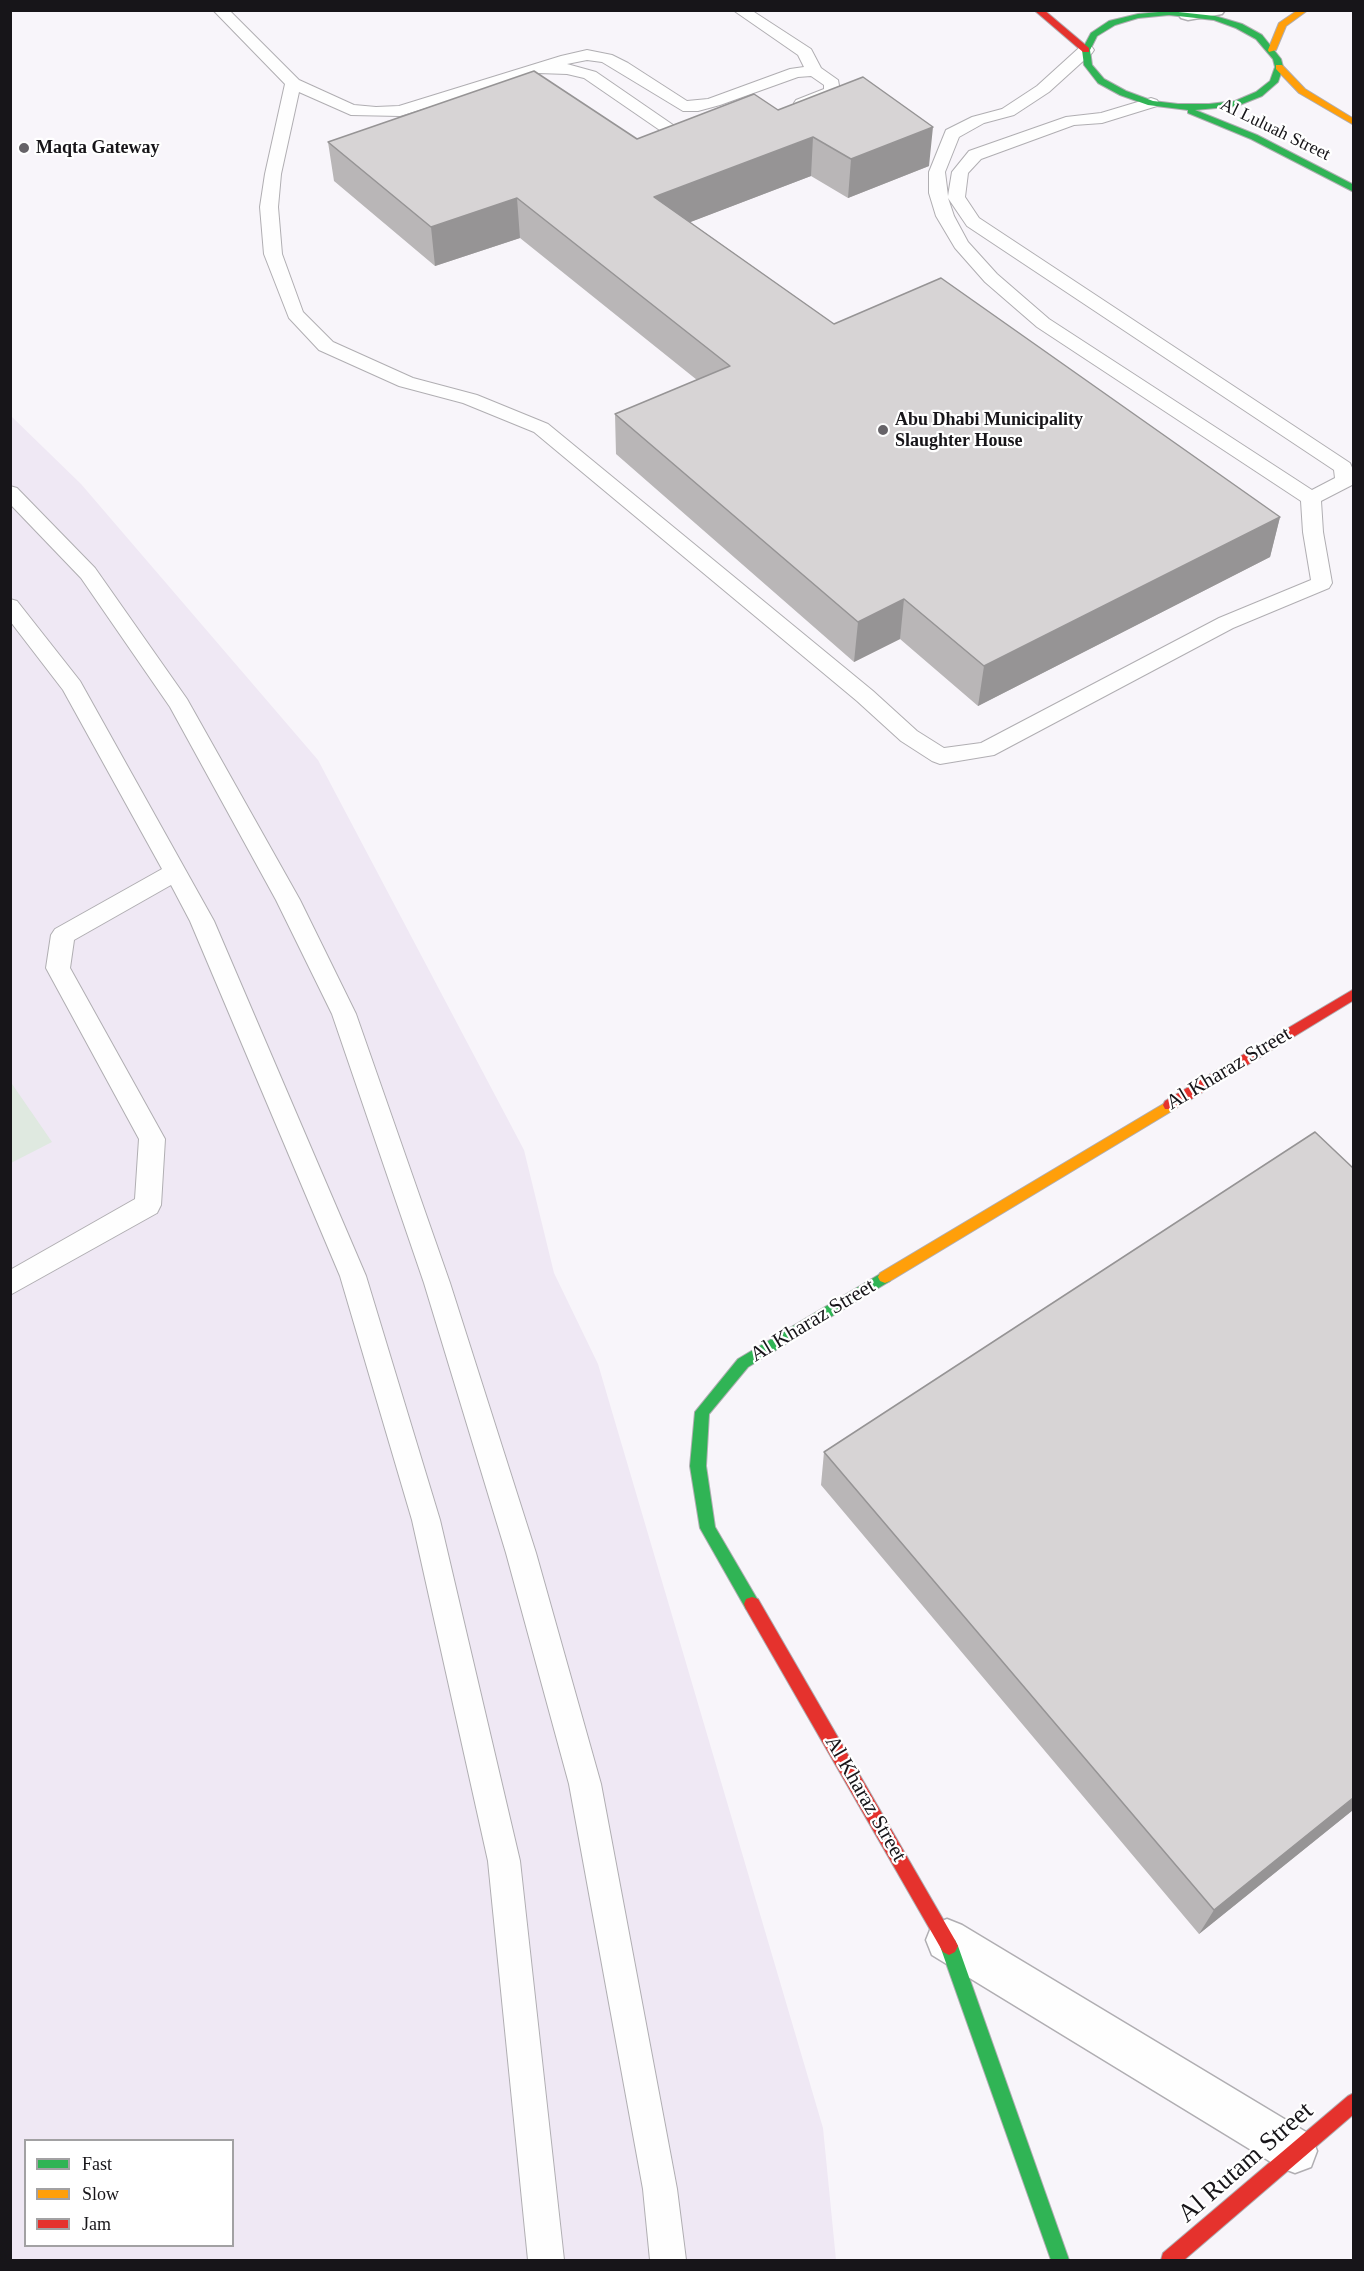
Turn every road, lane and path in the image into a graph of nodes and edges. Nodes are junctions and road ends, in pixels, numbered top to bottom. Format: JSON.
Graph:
{"nodes":[{"id":1,"x":220,"y":10,"type":"edge"},
{"id":2,"x":740,"y":10,"type":"edge"},
{"id":3,"x":1038,"y":10,"type":"edge"},
{"id":4,"x":1215,"y":10,"type":"edge"},
{"id":5,"x":1304,"y":10,"type":"edge"},
{"id":6,"x":1174,"y":12,"type":"edge"},
{"id":7,"x":1086,"y":50,"type":"junction"},
{"id":8,"x":1272,"y":50,"type":"junction"},
{"id":9,"x":1279,"y":67,"type":"junction"},
{"id":10,"x":540,"y":69,"type":"junction"},
{"id":11,"x":814,"y":71,"type":"junction"},
{"id":12,"x":293,"y":83,"type":"junction"},
{"id":13,"x":817,"y":98,"type":"junction"},
{"id":14,"x":846,"y":102,"type":"edge"},
{"id":15,"x":1151,"y":103,"type":"junction"},
{"id":16,"x":1178,"y":107,"type":"junction"},
{"id":17,"x":783,"y":110,"type":"edge"},
{"id":18,"x":1353,"y":123,"type":"edge"},
{"id":19,"x":932,"y":132,"type":"dead end"},
{"id":20,"x":708,"y":138,"type":"edge"},
{"id":21,"x":945,"y":153,"type":"junction"},
{"id":22,"x":1353,"y":189,"type":"edge"},
{"id":23,"x":10,"y":492,"type":"edge"},
{"id":24,"x":1311,"y":498,"type":"junction"},
{"id":25,"x":10,"y":606,"type":"edge"},
{"id":26,"x":175,"y":872,"type":"junction"},
{"id":27,"x":1353,"y":994,"type":"edge"},
{"id":28,"x":10,"y":1284,"type":"edge"},
{"id":29,"x":947,"y":1940,"type":"junction"},
{"id":30,"x":1353,"y":2102,"type":"edge"},
{"id":31,"x":1295,"y":2151,"type":"junction"},
{"id":32,"x":546,"y":2260,"type":"edge"},
{"id":33,"x":668,"y":2260,"type":"edge"},
{"id":34,"x":1060,"y":2260,"type":"edge"},
{"id":35,"x":1170,"y":2260,"type":"edge"}],
"edges":[{"from":1,"to":12,"type":"lane"},
{"from":2,"to":11,"type":"lane"},
{"from":3,"to":7,"type":"street"},
{"from":4,"to":6,"type":"street"},
{"from":5,"to":8,"type":"street"},
{"from":6,"to":7,"type":"street"},
{"from":6,"to":8,"type":"street"},
{"from":7,"to":15,"type":"street"},
{"from":7,"to":21,"type":"lane"},
{"from":8,"to":9,"type":"street"},
{"from":9,"to":16,"type":"street"},
{"from":9,"to":18,"type":"street","name":"Al Luluah Street"},
{"from":10,"to":11,"type":"lane"},
{"from":10,"to":12,"type":"lane"},
{"from":10,"to":20,"type":"lane"},
{"from":11,"to":13,"type":"lane"},
{"from":12,"to":24,"type":"lane"},
{"from":13,"to":14,"type":"lane"},
{"from":13,"to":17,"type":"lane"},
{"from":15,"to":16,"type":"street"},
{"from":15,"to":24,"type":"lane"},
{"from":16,"to":22,"type":"street","name":"Al Luluah Street"},
{"from":19,"to":21,"type":"lane"},
{"from":21,"to":24,"type":"lane"},
{"from":23,"to":33,"type":"lane"},
{"from":25,"to":26,"type":"lane"},
{"from":26,"to":28,"type":"lane"},
{"from":26,"to":32,"type":"lane"},
{"from":27,"to":29,"type":"street","name":"Al Kharaz Street"},
{"from":29,"to":31,"type":"street","name":"Al Kharaz Street"},
{"from":29,"to":34,"type":"street","name":"Al Kharaz Street"},
{"from":30,"to":31,"type":"street","name":"Al Rutam Street"},
{"from":31,"to":35,"type":"street","name":"Al Rutam Street"}]}
